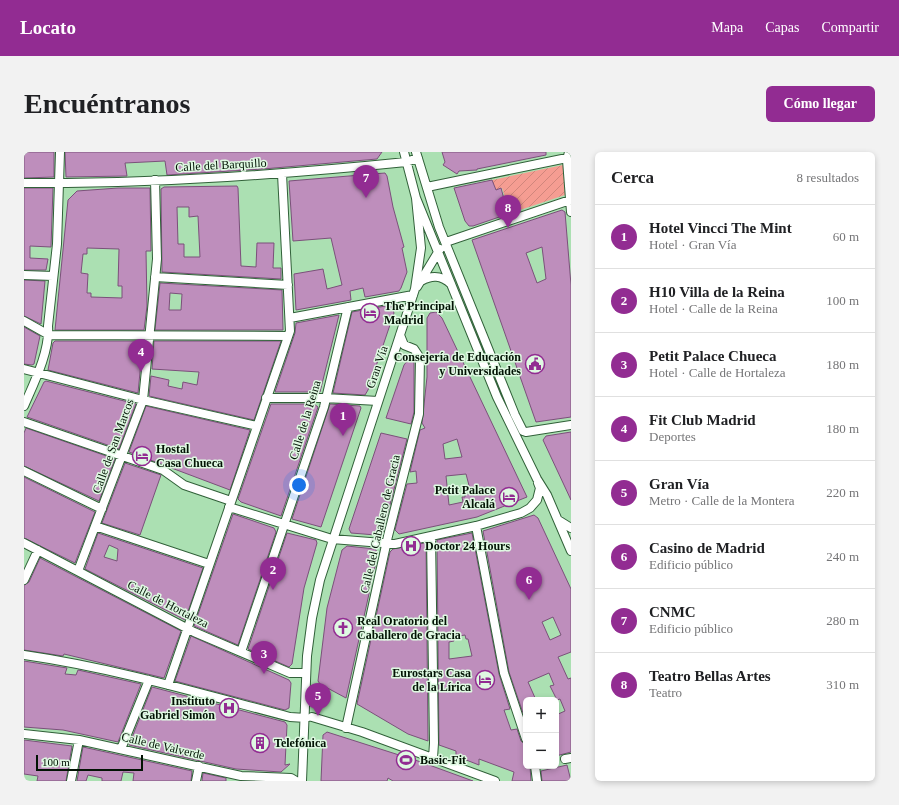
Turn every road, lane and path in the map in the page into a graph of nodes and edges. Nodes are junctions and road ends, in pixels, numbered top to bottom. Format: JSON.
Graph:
{"nodes":[{"id":1,"x":60,"y":152,"type":"edge"},
{"id":2,"x":404,"y":152,"type":"edge"},
{"id":3,"x":417,"y":155,"type":"edge"},
{"id":4,"x":569,"y":157,"type":"edge"},
{"id":5,"x":406,"y":162,"type":"junction"},
{"id":6,"x":282,"y":174,"type":"junction"},
{"id":7,"x":156,"y":180,"type":"junction"},
{"id":8,"x":24,"y":183,"type":"edge"},
{"id":9,"x":60,"y":183,"type":"junction"},
{"id":10,"x":426,"y":187,"type":"junction"},
{"id":11,"x":416,"y":198,"type":"junction"},
{"id":12,"x":570,"y":200,"type":"edge"},
{"id":13,"x":571,"y":212,"type":"edge"},
{"id":14,"x":446,"y":242,"type":"junction"},
{"id":15,"x":438,"y":252,"type":"junction"},
{"id":16,"x":24,"y":274,"type":"edge"},
{"id":17,"x":54,"y":276,"type":"junction"},
{"id":18,"x":155,"y":277,"type":"junction"},
{"id":19,"x":421,"y":281,"type":"junction"},
{"id":20,"x":451,"y":284,"type":"junction"},
{"id":21,"x":288,"y":285,"type":"junction"},
{"id":22,"x":414,"y":292,"type":"junction"},
{"id":23,"x":348,"y":307,"type":"junction"},
{"id":24,"x":290,"y":318,"type":"junction"},
{"id":25,"x":24,"y":320,"type":"edge"},
{"id":26,"x":400,"y":334,"type":"junction"},
{"id":27,"x":49,"y":335,"type":"junction"},
{"id":28,"x":150,"y":336,"type":"junction"},
{"id":29,"x":288,"y":336,"type":"junction"},
{"id":30,"x":24,"y":369,"type":"edge"},
{"id":31,"x":38,"y":373,"type":"junction"},
{"id":32,"x":266,"y":398,"type":"junction"},
{"id":33,"x":325,"y":398,"type":"junction"},
{"id":34,"x":143,"y":400,"type":"junction"},
{"id":35,"x":378,"y":401,"type":"junction"},
{"id":36,"x":24,"y":406,"type":"edge"},
{"id":37,"x":24,"y":422,"type":"edge"},
{"id":38,"x":571,"y":425,"type":"edge"},
{"id":39,"x":257,"y":426,"type":"junction"},
{"id":40,"x":529,"y":432,"type":"junction"},
{"id":41,"x":522,"y":447,"type":"junction"},
{"id":42,"x":122,"y":456,"type":"junction"},
{"id":43,"x":24,"y":472,"type":"edge"},
{"id":44,"x":537,"y":479,"type":"junction"},
{"id":45,"x":230,"y":504,"type":"junction"},
{"id":46,"x":102,"y":509,"type":"junction"},
{"id":47,"x":558,"y":520,"type":"junction"},
{"id":48,"x":284,"y":525,"type":"junction"},
{"id":49,"x":95,"y":526,"type":"junction"},
{"id":50,"x":476,"y":526,"type":"junction"},
{"id":51,"x":571,"y":528,"type":"edge"},
{"id":52,"x":431,"y":536,"type":"junction"},
{"id":53,"x":332,"y":539,"type":"junction"},
{"id":54,"x":24,"y":543,"type":"edge"},
{"id":55,"x":386,"y":544,"type":"junction"},
{"id":56,"x":38,"y":550,"type":"junction"},
{"id":57,"x":571,"y":551,"type":"edge"},
{"id":58,"x":209,"y":564,"type":"junction"},
{"id":59,"x":78,"y":571,"type":"junction"},
{"id":60,"x":24,"y":580,"type":"edge"},
{"id":61,"x":187,"y":628,"type":"junction"},
{"id":62,"x":241,"y":652,"type":"junction"},
{"id":63,"x":24,"y":655,"type":"edge"},
{"id":64,"x":306,"y":673,"type":"junction"},
{"id":65,"x":149,"y":680,"type":"junction"},
{"id":66,"x":168,"y":685,"type":"junction"},
{"id":67,"x":309,"y":718,"type":"junction"},
{"id":68,"x":346,"y":728,"type":"junction"},
{"id":69,"x":524,"y":733,"type":"edge"},
{"id":70,"x":24,"y":734,"type":"edge"},
{"id":71,"x":80,"y":740,"type":"junction"},
{"id":72,"x":121,"y":749,"type":"junction"},
{"id":73,"x":433,"y":758,"type":"junction"},
{"id":74,"x":199,"y":766,"type":"junction"},
{"id":75,"x":535,"y":769,"type":"edge"},
{"id":76,"x":240,"y":778,"type":"edge"},
{"id":77,"x":71,"y":781,"type":"edge"},
{"id":78,"x":196,"y":781,"type":"edge"},
{"id":79,"x":296,"y":781,"type":"edge"},
{"id":80,"x":302,"y":781,"type":"edge"},
{"id":81,"x":495,"y":781,"type":"edge"},
{"id":82,"x":537,"y":781,"type":"edge"}],
"edges":[{"from":1,"to":9,"type":"street"},
{"from":2,"to":5,"type":"street"},
{"from":3,"to":5,"type":"street","name":"Calle del Barquillo"},
{"from":3,"to":10,"type":"street"},
{"from":4,"to":10,"type":"street"},
{"from":4,"to":12,"type":"street"},
{"from":5,"to":6,"type":"street","name":"Calle del Barquillo"},
{"from":5,"to":11,"type":"street"},
{"from":6,"to":7,"type":"street","name":"Calle del Barquillo"},
{"from":6,"to":21,"type":"street"},
{"from":7,"to":9,"type":"street","name":"Calle del Barquillo"},
{"from":7,"to":18,"type":"street","name":"Calle de San Marcos"},
{"from":8,"to":9,"type":"street","name":"Calle del Barquillo"},
{"from":9,"to":17,"type":"street"},
{"from":10,"to":14,"type":"street"},
{"from":11,"to":15,"type":"street"},
{"from":11,"to":22,"type":"street","name":"Gran Vía"},
{"from":12,"to":13,"type":"street"},
{"from":12,"to":14,"type":"street"},
{"from":14,"to":15,"type":"street","name":"Gran Vía"},
{"from":14,"to":40,"type":"street"},
{"from":15,"to":19,"type":"street","name":"Gran Vía"},
{"from":15,"to":20,"type":"street"},
{"from":16,"to":17,"type":"street"},
{"from":17,"to":27,"type":"street"},
{"from":18,"to":21,"type":"street"},
{"from":18,"to":28,"type":"street","name":"Calle de San Marcos"},
{"from":19,"to":20,"type":"street"},
{"from":19,"to":22,"type":"street","name":"Gran Vía"},
{"from":20,"to":41,"type":"street"},
{"from":21,"to":24,"type":"street"},
{"from":22,"to":23,"type":"street"},
{"from":22,"to":26,"type":"street","name":"Gran Vía"},
{"from":23,"to":24,"type":"street"},
{"from":23,"to":33,"type":"street","name":"Calle de la Reina"},
{"from":24,"to":29,"type":"street"},
{"from":25,"to":27,"type":"street"},
{"from":26,"to":35,"type":"street","name":"Gran Vía"},
{"from":26,"to":55,"type":"street","name":"Calle del Caballero de Gracia"},
{"from":27,"to":28,"type":"street"},
{"from":27,"to":31,"type":"street"},
{"from":28,"to":29,"type":"street"},
{"from":28,"to":34,"type":"street","name":"Calle de San Marcos"},
{"from":29,"to":32,"type":"street"},
{"from":30,"to":31,"type":"street"},
{"from":31,"to":34,"type":"street"},
{"from":31,"to":36,"type":"street"},
{"from":32,"to":33,"type":"street"},
{"from":32,"to":39,"type":"street"},
{"from":33,"to":35,"type":"street"},
{"from":33,"to":48,"type":"street","name":"Calle de la Reina"},
{"from":34,"to":39,"type":"street"},
{"from":34,"to":42,"type":"street","name":"Calle de San Marcos"},
{"from":35,"to":53,"type":"street","name":"Gran Vía"},
{"from":37,"to":42,"type":"street"},
{"from":38,"to":40,"type":"street"},
{"from":39,"to":45,"type":"street"},
{"from":40,"to":41,"type":"street"},
{"from":41,"to":44,"type":"street"},
{"from":42,"to":45,"type":"street"},
{"from":42,"to":46,"type":"street","name":"Calle de San Marcos"},
{"from":43,"to":46,"type":"street"},
{"from":44,"to":47,"type":"street"},
{"from":44,"to":50,"type":"street"},
{"from":45,"to":48,"type":"street"},
{"from":45,"to":58,"type":"street"},
{"from":46,"to":49,"type":"street","name":"Calle de San Marcos"},
{"from":47,"to":51,"type":"street"},
{"from":47,"to":57,"type":"street"},
{"from":48,"to":53,"type":"street"},
{"from":48,"to":62,"type":"street","name":"Calle de la Reina"},
{"from":49,"to":58,"type":"street"},
{"from":49,"to":59,"type":"street","name":"Calle de San Marcos"},
{"from":50,"to":52,"type":"street"},
{"from":50,"to":69,"type":"street"},
{"from":52,"to":55,"type":"street"},
{"from":52,"to":73,"type":"street"},
{"from":53,"to":55,"type":"street"},
{"from":53,"to":64,"type":"street","name":"Gran Vía"},
{"from":54,"to":56,"type":"street","name":"Calle de Hortaleza"},
{"from":55,"to":68,"type":"street","name":"Calle del Caballero de Gracia"},
{"from":56,"to":59,"type":"street","name":"Calle de Hortaleza"},
{"from":56,"to":60,"type":"street"},
{"from":58,"to":61,"type":"street"},
{"from":59,"to":61,"type":"street","name":"Calle de Hortaleza"},
{"from":61,"to":62,"type":"street","name":"Calle de Hortaleza"},
{"from":61,"to":66,"type":"street"},
{"from":62,"to":64,"type":"street","name":"Calle de Hortaleza"},
{"from":63,"to":65,"type":"street"},
{"from":64,"to":67,"type":"street","name":"Gran Vía"},
{"from":65,"to":66,"type":"street"},
{"from":65,"to":72,"type":"street"},
{"from":66,"to":67,"type":"street"},
{"from":67,"to":68,"type":"street"},
{"from":67,"to":80,"type":"street","name":"Gran Vía"},
{"from":68,"to":73,"type":"street"},
{"from":70,"to":71,"type":"street","name":"Calle de Valverde"},
{"from":71,"to":72,"type":"street","name":"Calle de Valverde"},
{"from":71,"to":77,"type":"street"},
{"from":72,"to":74,"type":"street","name":"Calle de Valverde"},
{"from":73,"to":81,"type":"street"},
{"from":74,"to":76,"type":"street","name":"Calle de Valverde"},
{"from":74,"to":78,"type":"street"},
{"from":75,"to":82,"type":"street"},
{"from":76,"to":79,"type":"street","name":"Calle de Valverde"}]}
